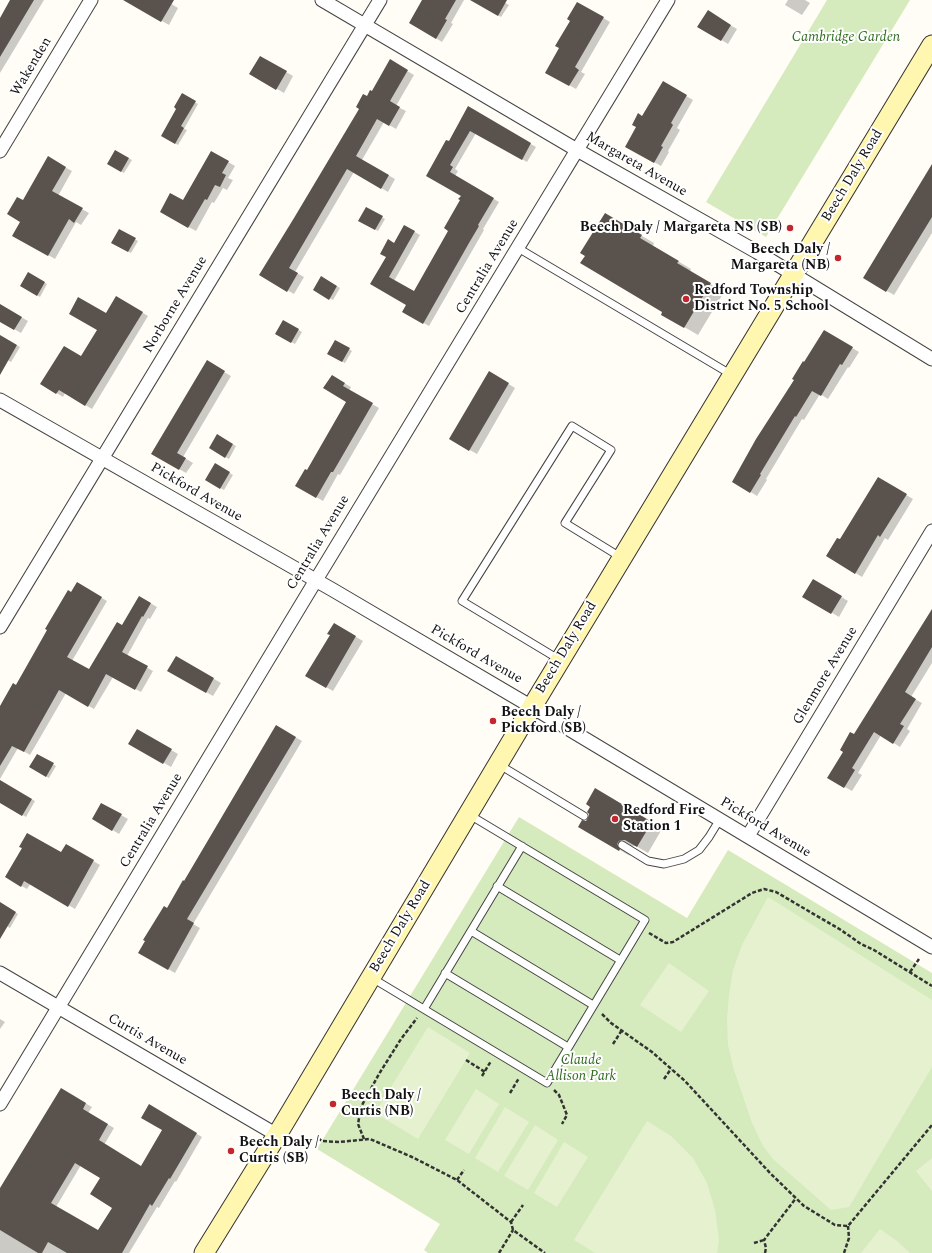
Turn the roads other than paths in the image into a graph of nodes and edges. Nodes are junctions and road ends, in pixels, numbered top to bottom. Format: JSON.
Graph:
{"nodes":[{"id":1,"x":91,"y":0,"type":"edge"},
{"id":2,"x":322,"y":0,"type":"edge"},
{"id":3,"x":380,"y":0,"type":"edge"},
{"id":4,"x":668,"y":0,"type":"edge"},
{"id":5,"x":365,"y":25,"type":"junction"},
{"id":6,"x":932,"y":45,"type":"edge"},
{"id":7,"x":577,"y":150,"type":"junction"},
{"id":8,"x":0,"y":151,"type":"edge"},
{"id":9,"x":518,"y":248,"type":"junction"},
{"id":10,"x":793,"y":275,"type":"junction"},
{"id":11,"x":932,"y":359,"type":"edge"},
{"id":12,"x":732,"y":375,"type":"junction"},
{"id":13,"x":0,"y":400,"type":"edge"},
{"id":14,"x":102,"y":458,"type":"junction"},
{"id":15,"x":932,"y":531,"type":"edge"},
{"id":16,"x":622,"y":558,"type":"junction"},
{"id":17,"x":316,"y":580,"type":"junction"},
{"id":18,"x":0,"y":627,"type":"edge"},
{"id":19,"x":560,"y":660,"type":"junction"},
{"id":20,"x":532,"y":707,"type":"junction"},
{"id":21,"x":498,"y":764,"type":"junction"},
{"id":22,"x":468,"y":814,"type":"junction"},
{"id":23,"x":584,"y":816,"type":"dead end"},
{"id":24,"x":720,"y":819,"type":"junction"},
{"id":25,"x":748,"y":836,"type":"junction"},
{"id":26,"x":622,"y":845,"type":"dead end"},
{"id":27,"x":522,"y":846,"type":"junction"},
{"id":28,"x":497,"y":886,"type":"junction"},
{"id":29,"x":470,"y":931,"type":"junction"},
{"id":30,"x":932,"y":947,"type":"edge"},
{"id":31,"x":620,"y":960,"type":"junction"},
{"id":32,"x":0,"y":973,"type":"edge"},
{"id":33,"x":445,"y":973,"type":"junction"},
{"id":34,"x":371,"y":977,"type":"junction"},
{"id":35,"x":594,"y":1005,"type":"junction"},
{"id":36,"x":59,"y":1006,"type":"junction"},
{"id":37,"x":424,"y":1009,"type":"junction"},
{"id":38,"x":568,"y":1047,"type":"junction"},
{"id":39,"x":0,"y":1104,"type":"edge"},
{"id":40,"x":277,"y":1135,"type":"junction"},
{"id":41,"x":204,"y":1253,"type":"edge"}],
"edges":[{"from":1,"to":8,"type":"street","name":"Wakenden"},
{"from":2,"to":5,"type":"street","name":"Margareta Avenue"},
{"from":3,"to":5,"type":"street","name":"Norborne Avenue"},
{"from":4,"to":7,"type":"street","name":"Centralia Avenue"},
{"from":5,"to":7,"type":"street","name":"Margareta Avenue"},
{"from":5,"to":14,"type":"street","name":"Norborne Avenue"},
{"from":6,"to":10,"type":"main road","name":"Beech Daly Road"},
{"from":7,"to":9,"type":"street","name":"Centralia Avenue"},
{"from":7,"to":10,"type":"street","name":"Margareta Avenue"},
{"from":9,"to":12,"type":"lane"},
{"from":9,"to":17,"type":"street","name":"Centralia Avenue"},
{"from":10,"to":11,"type":"street","name":"Margareta Avenue"},
{"from":10,"to":12,"type":"main road","name":"Beech Daly Road"},
{"from":12,"to":16,"type":"main road","name":"Beech Daly Road"},
{"from":13,"to":14,"type":"street","name":"Pickford Avenue"},
{"from":14,"to":17,"type":"street","name":"Pickford Avenue"},
{"from":14,"to":18,"type":"street","name":"Norborne Avenue"},
{"from":15,"to":25,"type":"street","name":"Glenmore Avenue"},
{"from":16,"to":19,"type":"main road","name":"Beech Daly Road"},
{"from":16,"to":19,"type":"lane"},
{"from":17,"to":20,"type":"street","name":"Pickford Avenue"},
{"from":17,"to":36,"type":"street","name":"Centralia Avenue"},
{"from":19,"to":20,"type":"main road","name":"Beech Daly Road"},
{"from":20,"to":21,"type":"main road","name":"Beech Daly Road"},
{"from":20,"to":24,"type":"street","name":"Pickford Avenue"},
{"from":21,"to":22,"type":"main road","name":"Beech Daly Road"},
{"from":21,"to":23,"type":"lane"},
{"from":22,"to":27,"type":"lane"},
{"from":22,"to":34,"type":"main road","name":"Beech Daly Road"},
{"from":24,"to":25,"type":"street","name":"Pickford Avenue"},
{"from":24,"to":26,"type":"lane"},
{"from":25,"to":30,"type":"street","name":"Pickford Avenue"},
{"from":27,"to":28,"type":"lane"},
{"from":27,"to":31,"type":"lane"},
{"from":28,"to":29,"type":"lane"},
{"from":28,"to":31,"type":"lane"},
{"from":29,"to":33,"type":"lane"},
{"from":29,"to":35,"type":"lane"},
{"from":31,"to":35,"type":"lane"},
{"from":32,"to":36,"type":"street","name":"Curtis Avenue"},
{"from":33,"to":37,"type":"lane"},
{"from":33,"to":38,"type":"lane"},
{"from":34,"to":37,"type":"lane"},
{"from":34,"to":40,"type":"main road","name":"Beech Daly Road"},
{"from":35,"to":38,"type":"lane"},
{"from":36,"to":39,"type":"street","name":"Centralia Avenue"},
{"from":36,"to":40,"type":"street","name":"Curtis Avenue"},
{"from":37,"to":38,"type":"lane"},
{"from":40,"to":41,"type":"main road","name":"Beech Daly Road"}]}
